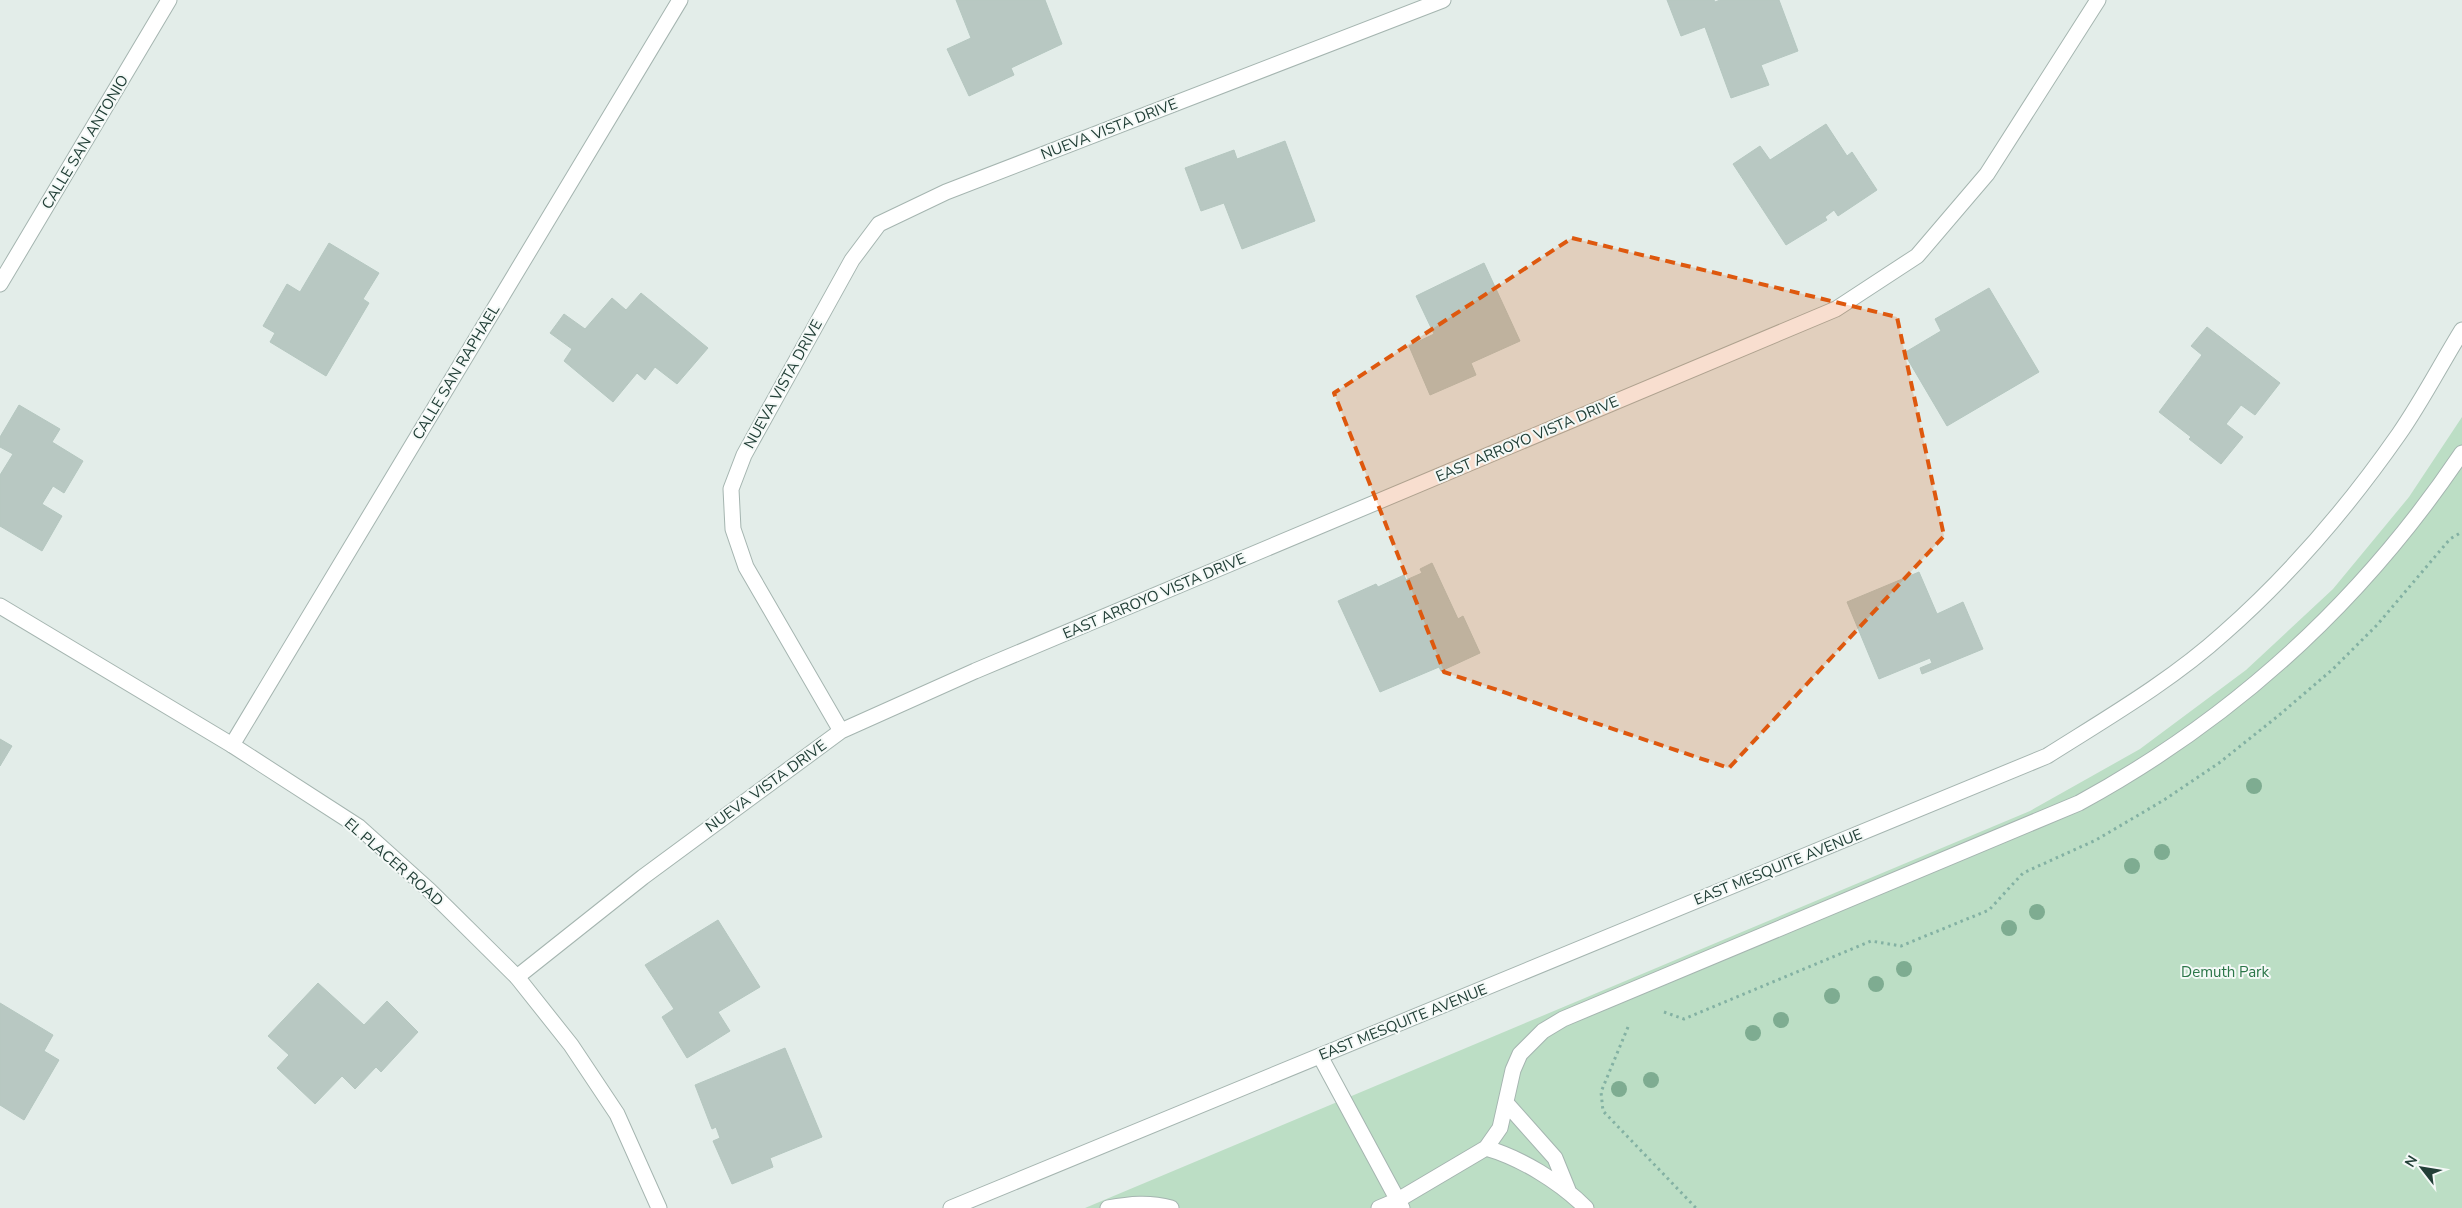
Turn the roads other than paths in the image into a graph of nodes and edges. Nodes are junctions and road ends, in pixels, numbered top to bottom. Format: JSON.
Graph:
{"nodes":[{"id":1,"x":169,"y":0,"type":"edge"},
{"id":2,"x":680,"y":0,"type":"edge"},
{"id":3,"x":1444,"y":0,"type":"edge"},
{"id":4,"x":2098,"y":0,"type":"edge"},
{"id":5,"x":0,"y":284,"type":"edge"},
{"id":6,"x":2462,"y":330,"type":"edge"},
{"id":7,"x":2462,"y":453,"type":"edge"},
{"id":8,"x":0,"y":606,"type":"edge"},
{"id":9,"x":841,"y":731,"type":"junction"},
{"id":10,"x":232,"y":745,"type":"junction"},
{"id":11,"x":517,"y":977,"type":"junction"},
{"id":12,"x":1320,"y":1056,"type":"junction"},
{"id":13,"x":1507,"y":1104,"type":"junction"},
{"id":14,"x":1486,"y":1148,"type":"junction"},
{"id":15,"x":1568,"y":1190,"type":"junction"},
{"id":16,"x":1400,"y":1204,"type":"edge"},
{"id":17,"x":658,"y":1208,"type":"edge"},
{"id":18,"x":951,"y":1208,"type":"edge"},
{"id":19,"x":1108,"y":1208,"type":"edge"},
{"id":20,"x":1171,"y":1208,"type":"edge"},
{"id":21,"x":1379,"y":1208,"type":"edge"},
{"id":22,"x":1586,"y":1208,"type":"edge"}],
"edges":[{"from":1,"to":5,"type":"street","name":"CALLE SAN ANTONIO"},
{"from":2,"to":10,"type":"street","name":"CALLE SAN RAPHAEL"},
{"from":3,"to":9,"type":"street","name":"NUEVA VISTA DRIVE"},
{"from":4,"to":9,"type":"street","name":"EAST ARROYO VISTA DRIVE"},
{"from":6,"to":12,"type":"street","name":"EAST MESQUITE AVENUE"},
{"from":7,"to":13,"type":"street"},
{"from":8,"to":10,"type":"street","name":"EL PLACER ROAD"},
{"from":9,"to":11,"type":"street","name":"NUEVA VISTA DRIVE"},
{"from":10,"to":11,"type":"street","name":"EL PLACER ROAD"},
{"from":11,"to":17,"type":"street","name":"EL PLACER ROAD"},
{"from":12,"to":16,"type":"street"},
{"from":12,"to":18,"type":"street","name":"EAST MESQUITE AVENUE"},
{"from":13,"to":14,"type":"street"},
{"from":13,"to":15,"type":"street"},
{"from":14,"to":15,"type":"street"},
{"from":14,"to":16,"type":"street"},
{"from":15,"to":22,"type":"street"},
{"from":16,"to":21,"type":"street"},
{"from":19,"to":20,"type":"street"}]}
